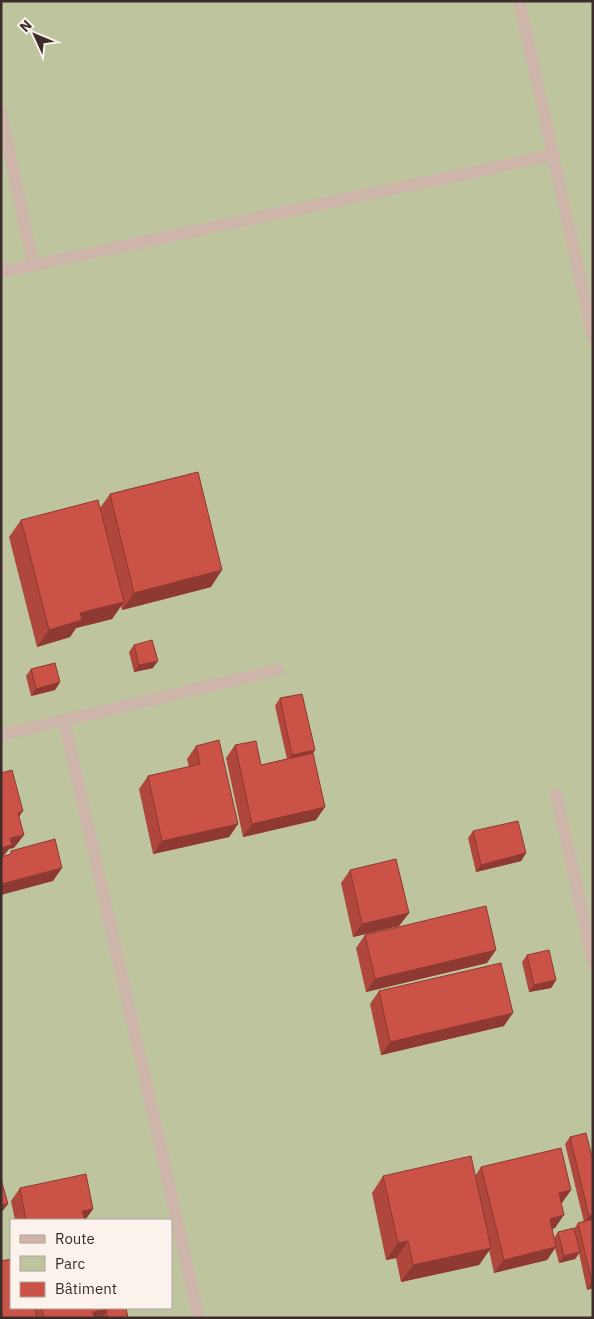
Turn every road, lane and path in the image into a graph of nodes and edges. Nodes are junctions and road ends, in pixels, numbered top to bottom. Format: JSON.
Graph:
{"nodes":[{"id":1,"x":519,"y":1,"type":"edge"},
{"id":2,"x":1,"y":112,"type":"edge"},
{"id":3,"x":554,"y":155,"type":"junction"},
{"id":4,"x":33,"y":266,"type":"junction"},
{"id":5,"x":1,"y":272,"type":"edge"},
{"id":6,"x":593,"y":337,"type":"edge"},
{"id":7,"x":278,"y":670,"type":"dead end"},
{"id":8,"x":64,"y":720,"type":"junction"},
{"id":9,"x":1,"y":735,"type":"edge"},
{"id":10,"x":556,"y":794,"type":"dead end"},
{"id":11,"x":593,"y":962,"type":"edge"},
{"id":12,"x":199,"y":1318,"type":"edge"}],
"edges":[{"from":1,"to":3,"type":"street"},
{"from":2,"to":4,"type":"street"},
{"from":3,"to":4,"type":"street"},
{"from":3,"to":6,"type":"street"},
{"from":4,"to":5,"type":"street"},
{"from":7,"to":8,"type":"street"},
{"from":8,"to":9,"type":"street"},
{"from":8,"to":12,"type":"street"},
{"from":10,"to":11,"type":"street"}]}
